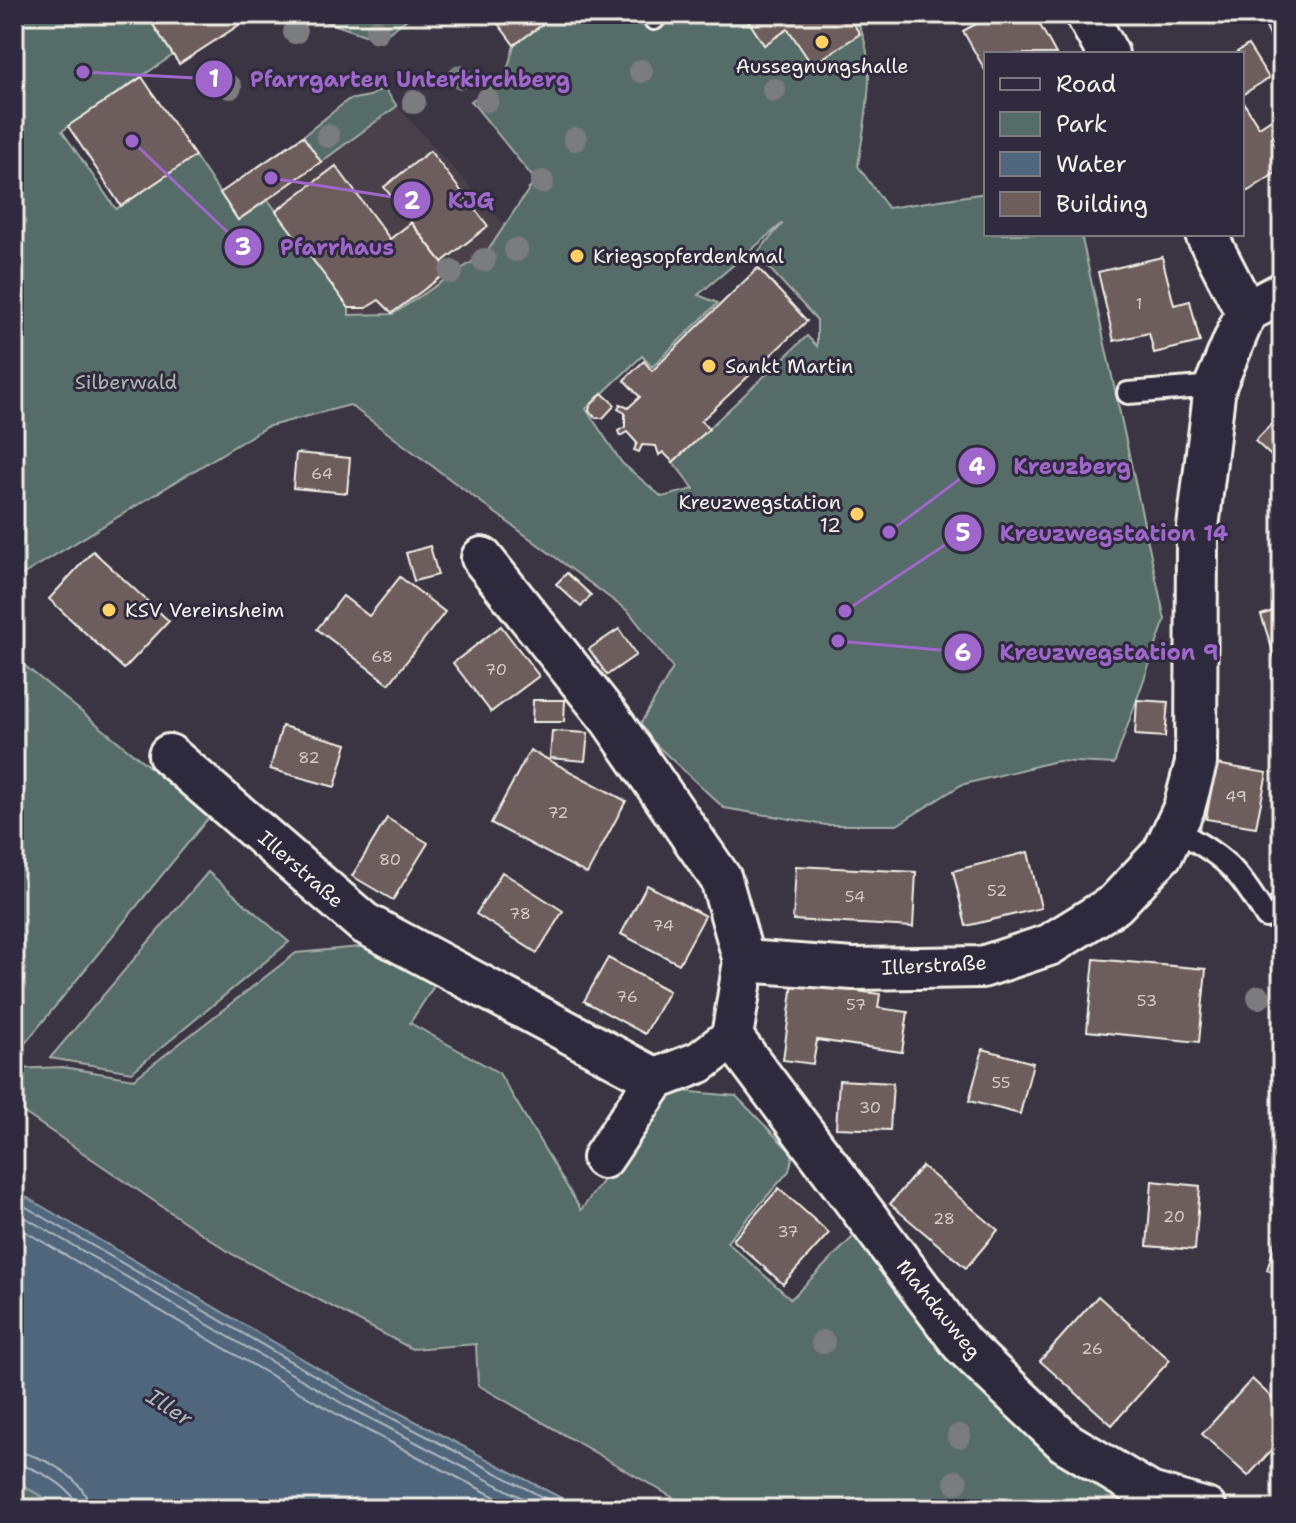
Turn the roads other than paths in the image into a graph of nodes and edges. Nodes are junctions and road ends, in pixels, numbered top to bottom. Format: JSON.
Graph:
{"nodes":[{"id":1,"x":1086,"y":14,"type":"edge"},
{"id":2,"x":1107,"y":52,"type":"edge"},
{"id":3,"x":1207,"y":236,"type":"edge"},
{"id":4,"x":1282,"y":293,"type":"edge"},
{"id":5,"x":1246,"y":312,"type":"junction"},
{"id":6,"x":1215,"y":386,"type":"junction"},
{"id":7,"x":1128,"y":393,"type":"dead end"},
{"id":8,"x":482,"y":558,"type":"dead end"},
{"id":9,"x":169,"y":755,"type":"dead end"},
{"id":10,"x":1174,"y":829,"type":"junction"},
{"id":11,"x":1266,"y":917,"type":"dead end"},
{"id":12,"x":744,"y":961,"type":"junction"},
{"id":13,"x":732,"y":1037,"type":"junction"},
{"id":14,"x":656,"y":1079,"type":"junction"},
{"id":15,"x":603,"y":1158,"type":"dead end"},
{"id":16,"x":1206,"y":1509,"type":"edge"}],
"edges":[{"from":1,"to":2,"type":"street"},
{"from":3,"to":5,"type":"street"},
{"from":4,"to":5,"type":"street"},
{"from":5,"to":6,"type":"street","name":"Illerstraße"},
{"from":6,"to":7,"type":"lane"},
{"from":6,"to":10,"type":"street","name":"Illerstraße"},
{"from":8,"to":12,"type":"street"},
{"from":9,"to":14,"type":"street","name":"Illerstraße"},
{"from":10,"to":11,"type":"lane"},
{"from":10,"to":12,"type":"street","name":"Illerstraße"},
{"from":12,"to":13,"type":"street"},
{"from":13,"to":14,"type":"street"},
{"from":13,"to":16,"type":"street","name":"Mahdauweg"},
{"from":14,"to":15,"type":"street"}]}
